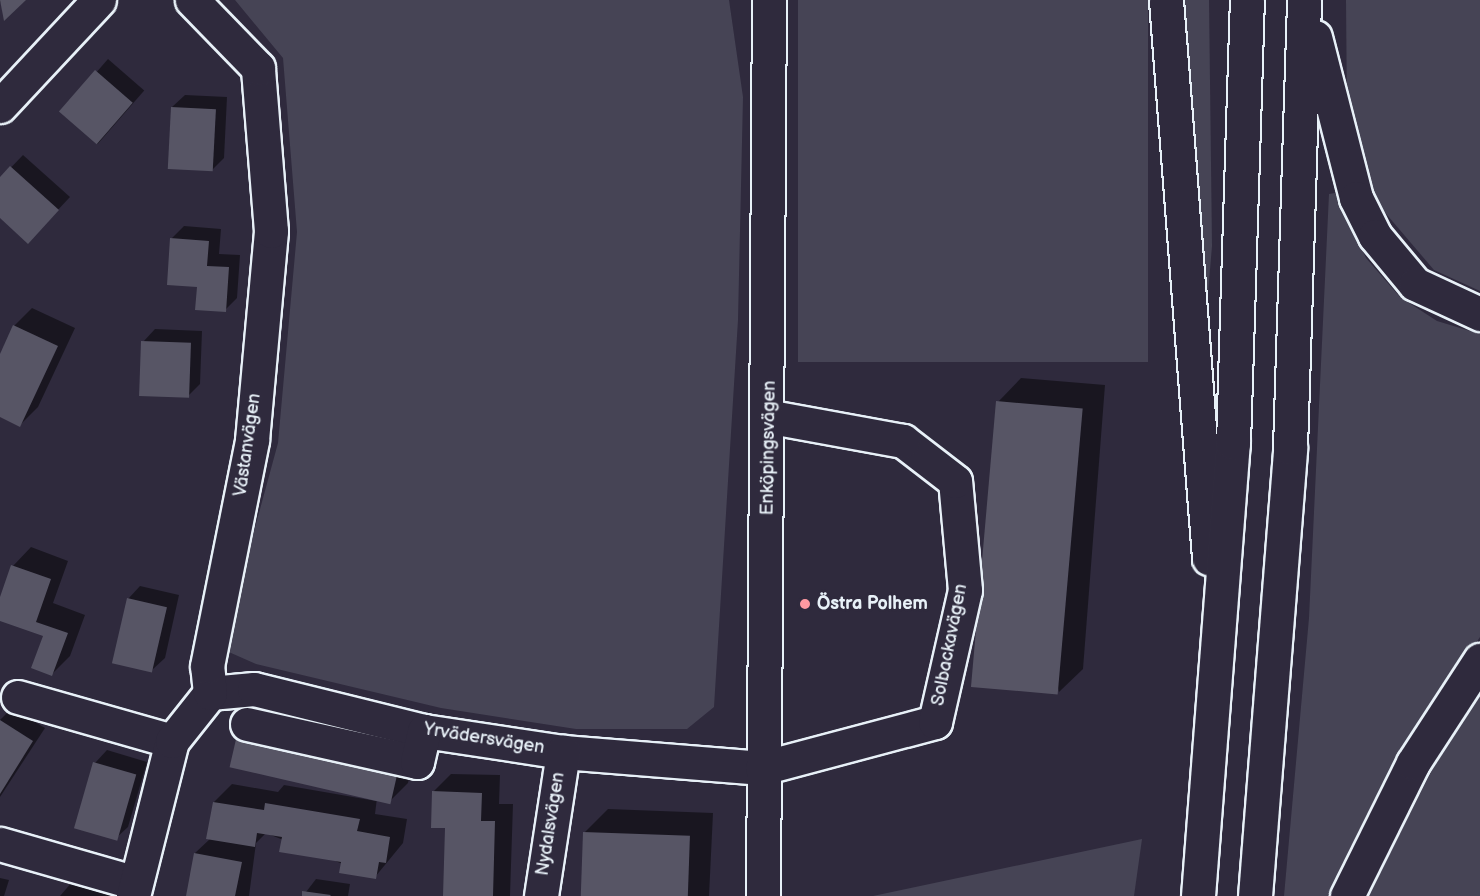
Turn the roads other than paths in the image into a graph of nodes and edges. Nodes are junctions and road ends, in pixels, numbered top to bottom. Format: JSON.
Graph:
{"nodes":[{"id":1,"x":99,"y":0,"type":"edge"},
{"id":2,"x":192,"y":0,"type":"edge"},
{"id":3,"x":769,"y":0,"type":"edge"},
{"id":4,"x":1166,"y":0,"type":"edge"},
{"id":5,"x":1247,"y":0,"type":"edge"},
{"id":6,"x":1305,"y":0,"type":"edge"},
{"id":7,"x":0,"y":106,"type":"edge"},
{"id":8,"x":1480,"y":314,"type":"edge"},
{"id":9,"x":771,"y":417,"type":"junction"},
{"id":10,"x":1480,"y":660,"type":"edge"},
{"id":11,"x":1219,"y":670,"type":"junction"},
{"id":12,"x":210,"y":693,"type":"junction"},
{"id":13,"x":18,"y":698,"type":"dead end"},
{"id":14,"x":247,"y":724,"type":"dead end"},
{"id":15,"x":424,"y":731,"type":"junction"},
{"id":16,"x":172,"y":741,"type":"junction"},
{"id":17,"x":563,"y":752,"type":"junction"},
{"id":18,"x":762,"y":768,"type":"junction"},
{"id":19,"x":0,"y":844,"type":"edge"},
{"id":20,"x":134,"y":890,"type":"edge"},
{"id":21,"x":541,"y":896,"type":"edge"},
{"id":22,"x":764,"y":896,"type":"edge"},
{"id":23,"x":1198,"y":896,"type":"edge"},
{"id":24,"x":1255,"y":896,"type":"edge"},
{"id":25,"x":1347,"y":896,"type":"edge"}],
"edges":[{"from":1,"to":7,"type":"main road"},
{"from":2,"to":12,"type":"main road","name":"Västanvägen"},
{"from":3,"to":9,"type":"main road","name":"Enköpingsvägen"},
{"from":4,"to":11,"type":"main road"},
{"from":5,"to":11,"type":"main road"},
{"from":6,"to":8,"type":"main road"},
{"from":6,"to":24,"type":"main road"},
{"from":9,"to":18,"type":"main road","name":"Enköpingsvägen"},
{"from":9,"to":18,"type":"main road","name":"Solbackavägen"},
{"from":10,"to":25,"type":"main road"},
{"from":11,"to":23,"type":"main road"},
{"from":12,"to":15,"type":"main road","name":"Yrvädersvägen"},
{"from":12,"to":16,"type":"main road"},
{"from":13,"to":16,"type":"main road"},
{"from":14,"to":15,"type":"main road"},
{"from":15,"to":17,"type":"main road","name":"Yrvädersvägen"},
{"from":16,"to":20,"type":"main road"},
{"from":17,"to":18,"type":"main road","name":"Yrvädersvägen"},
{"from":17,"to":21,"type":"main road","name":"Nydalsvägen"},
{"from":18,"to":22,"type":"main road","name":"Enköpingsvägen"},
{"from":19,"to":20,"type":"main road"}]}
